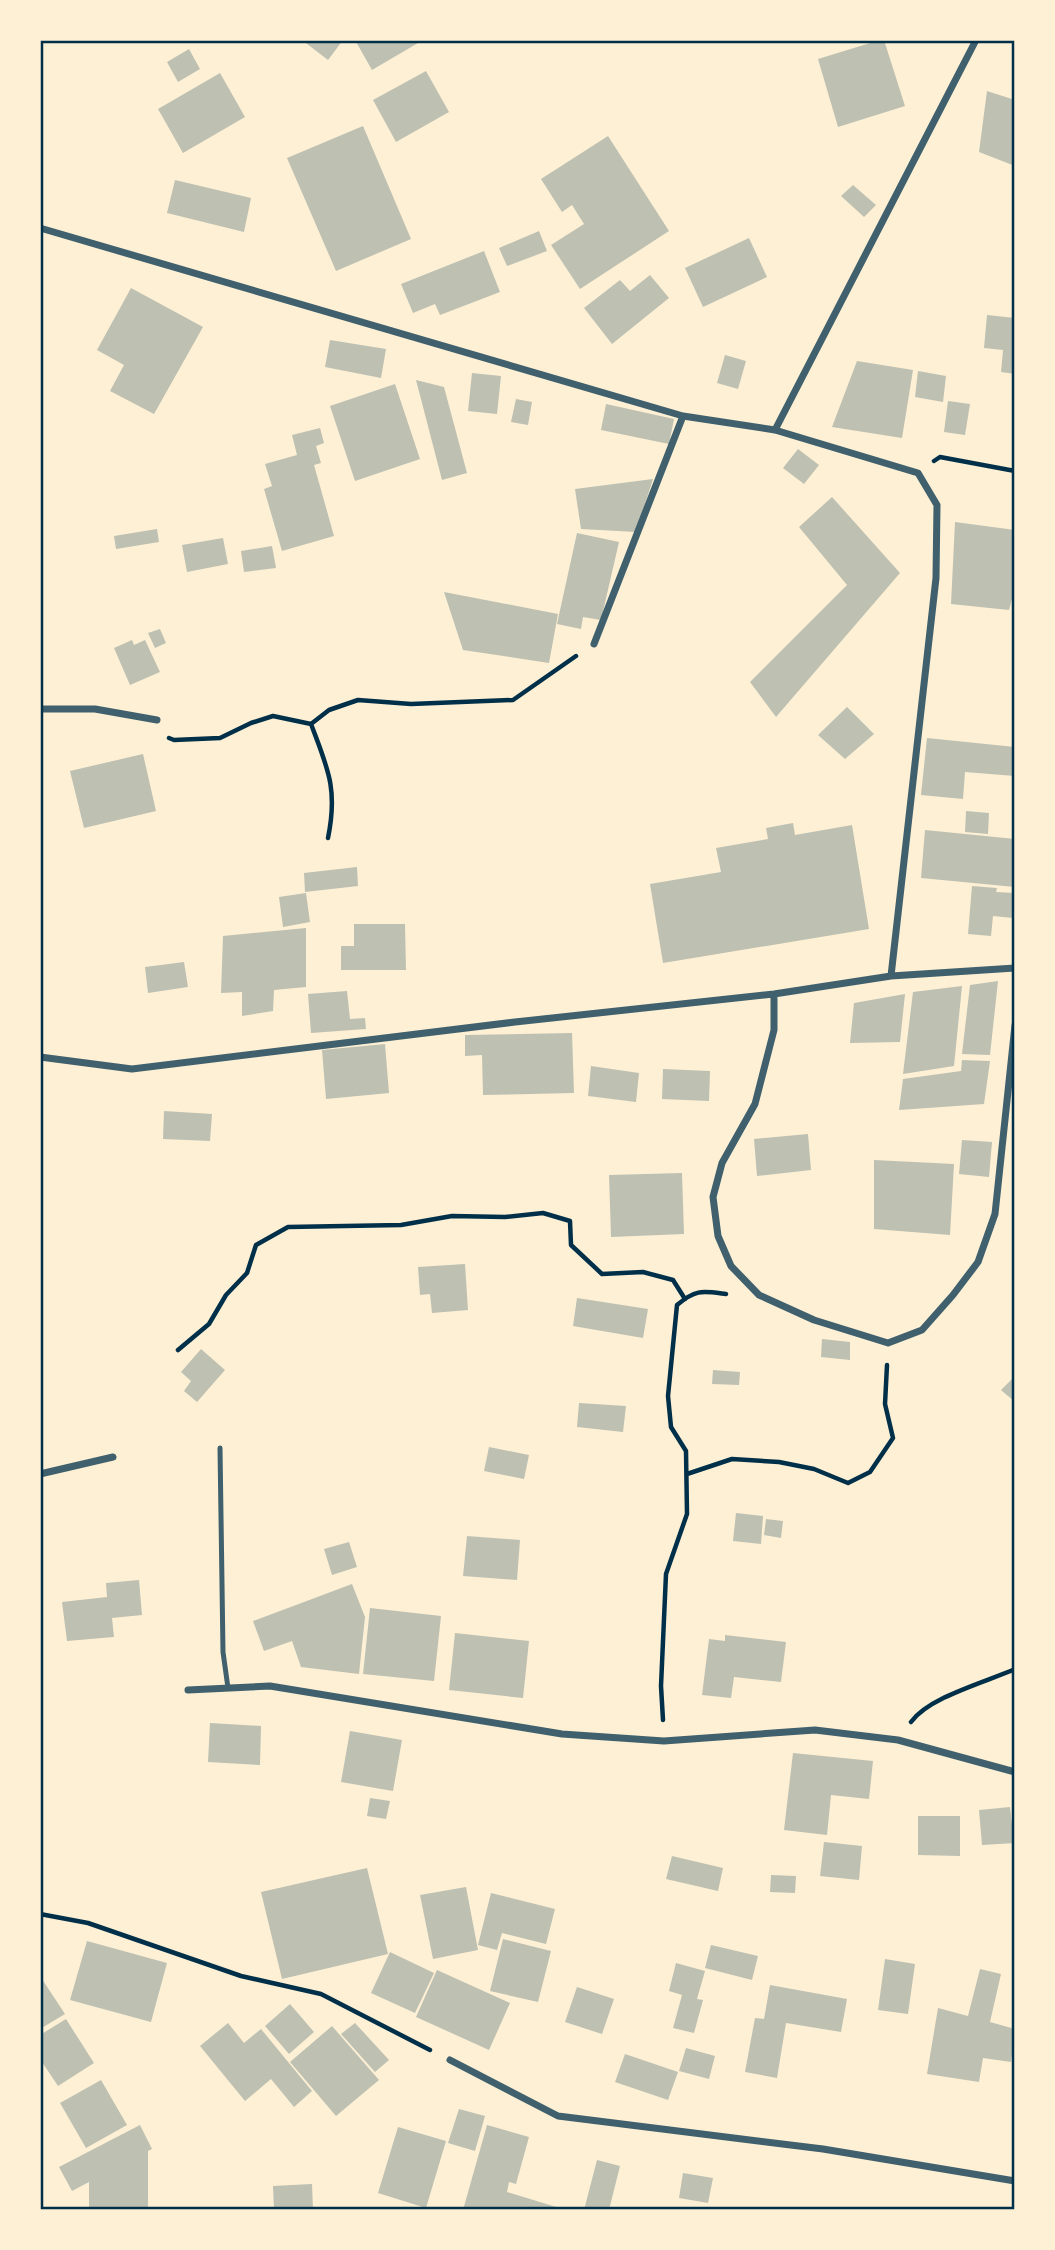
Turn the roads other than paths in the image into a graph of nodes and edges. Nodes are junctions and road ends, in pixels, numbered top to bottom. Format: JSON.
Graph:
{"nodes":[{"id":1,"x":976,"y":40,"type":"edge"},
{"id":2,"x":40,"y":228,"type":"edge"},
{"id":3,"x":683,"y":416,"type":"junction"},
{"id":4,"x":775,"y":430,"type":"junction"},
{"id":5,"x":594,"y":644,"type":"road end"},
{"id":6,"x":40,"y":709,"type":"edge"},
{"id":7,"x":157,"y":720,"type":"dead end"},
{"id":8,"x":1015,"y":968,"type":"edge"},
{"id":9,"x":891,"y":976,"type":"junction"},
{"id":10,"x":774,"y":994,"type":"junction"},
{"id":11,"x":1015,"y":1025,"type":"edge"},
{"id":12,"x":40,"y":1058,"type":"edge"},
{"id":13,"x":219,"y":1448,"type":"dead end"},
{"id":14,"x":113,"y":1457,"type":"dead end"},
{"id":15,"x":40,"y":1474,"type":"edge"},
{"id":16,"x":228,"y":1688,"type":"junction"},
{"id":17,"x":188,"y":1690,"type":"dead end"},
{"id":18,"x":1015,"y":1772,"type":"edge"},
{"id":19,"x":450,"y":2060,"type":"road end"},
{"id":20,"x":1015,"y":2181,"type":"edge"}],
"edges":[{"from":1,"to":4,"type":"street"},
{"from":2,"to":3,"type":"street"},
{"from":3,"to":4,"type":"street"},
{"from":3,"to":5,"type":"street"},
{"from":4,"to":9,"type":"street"},
{"from":6,"to":7,"type":"street"},
{"from":8,"to":9,"type":"street"},
{"from":9,"to":10,"type":"street"},
{"from":10,"to":11,"type":"street"},
{"from":10,"to":12,"type":"street"},
{"from":13,"to":16,"type":"lane"},
{"from":14,"to":15,"type":"street"},
{"from":16,"to":17,"type":"street"},
{"from":16,"to":18,"type":"street"},
{"from":19,"to":20,"type":"street"}]}
